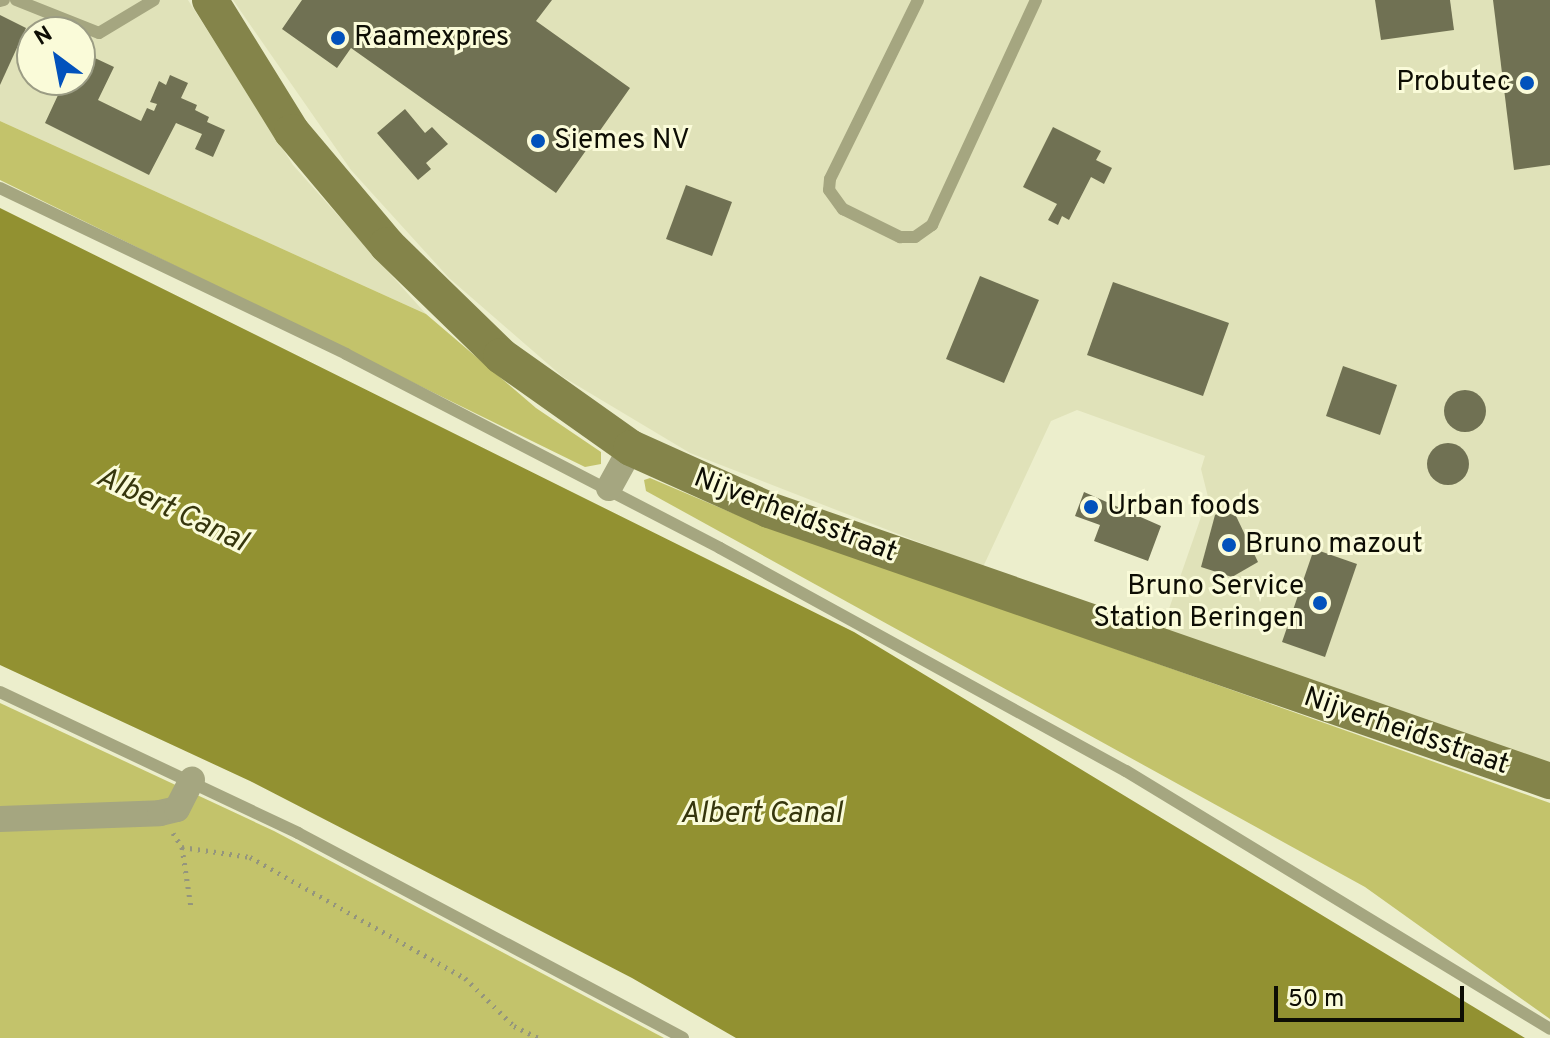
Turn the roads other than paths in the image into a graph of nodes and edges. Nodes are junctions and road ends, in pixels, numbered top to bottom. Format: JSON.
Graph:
{"nodes":[{"id":1,"x":16,"y":0,"type":"edge"},
{"id":2,"x":154,"y":0,"type":"edge"},
{"id":3,"x":210,"y":0,"type":"edge"},
{"id":4,"x":918,"y":0,"type":"edge"},
{"id":5,"x":1036,"y":0,"type":"edge"},
{"id":6,"x":0,"y":188,"type":"edge"},
{"id":7,"x":631,"y":448,"type":"junction"},
{"id":8,"x":609,"y":488,"type":"junction"},
{"id":9,"x":0,"y":692,"type":"edge"},
{"id":10,"x":192,"y":780,"type":"junction"},
{"id":11,"x":1550,"y":781,"type":"edge"},
{"id":12,"x":0,"y":819,"type":"edge"},
{"id":13,"x":1550,"y":1029,"type":"edge"},
{"id":14,"x":683,"y":1038,"type":"edge"}],
"edges":[{"from":1,"to":2,"type":"lane"},
{"from":3,"to":7,"type":"street","name":"Nijverheidsstraat"},
{"from":4,"to":5,"type":"lane"},
{"from":6,"to":8,"type":"lane"},
{"from":7,"to":8,"type":"street"},
{"from":7,"to":11,"type":"street","name":"Nijverheidsstraat"},
{"from":8,"to":13,"type":"lane"},
{"from":9,"to":10,"type":"lane"},
{"from":10,"to":12,"type":"street"},
{"from":10,"to":14,"type":"lane"}]}
